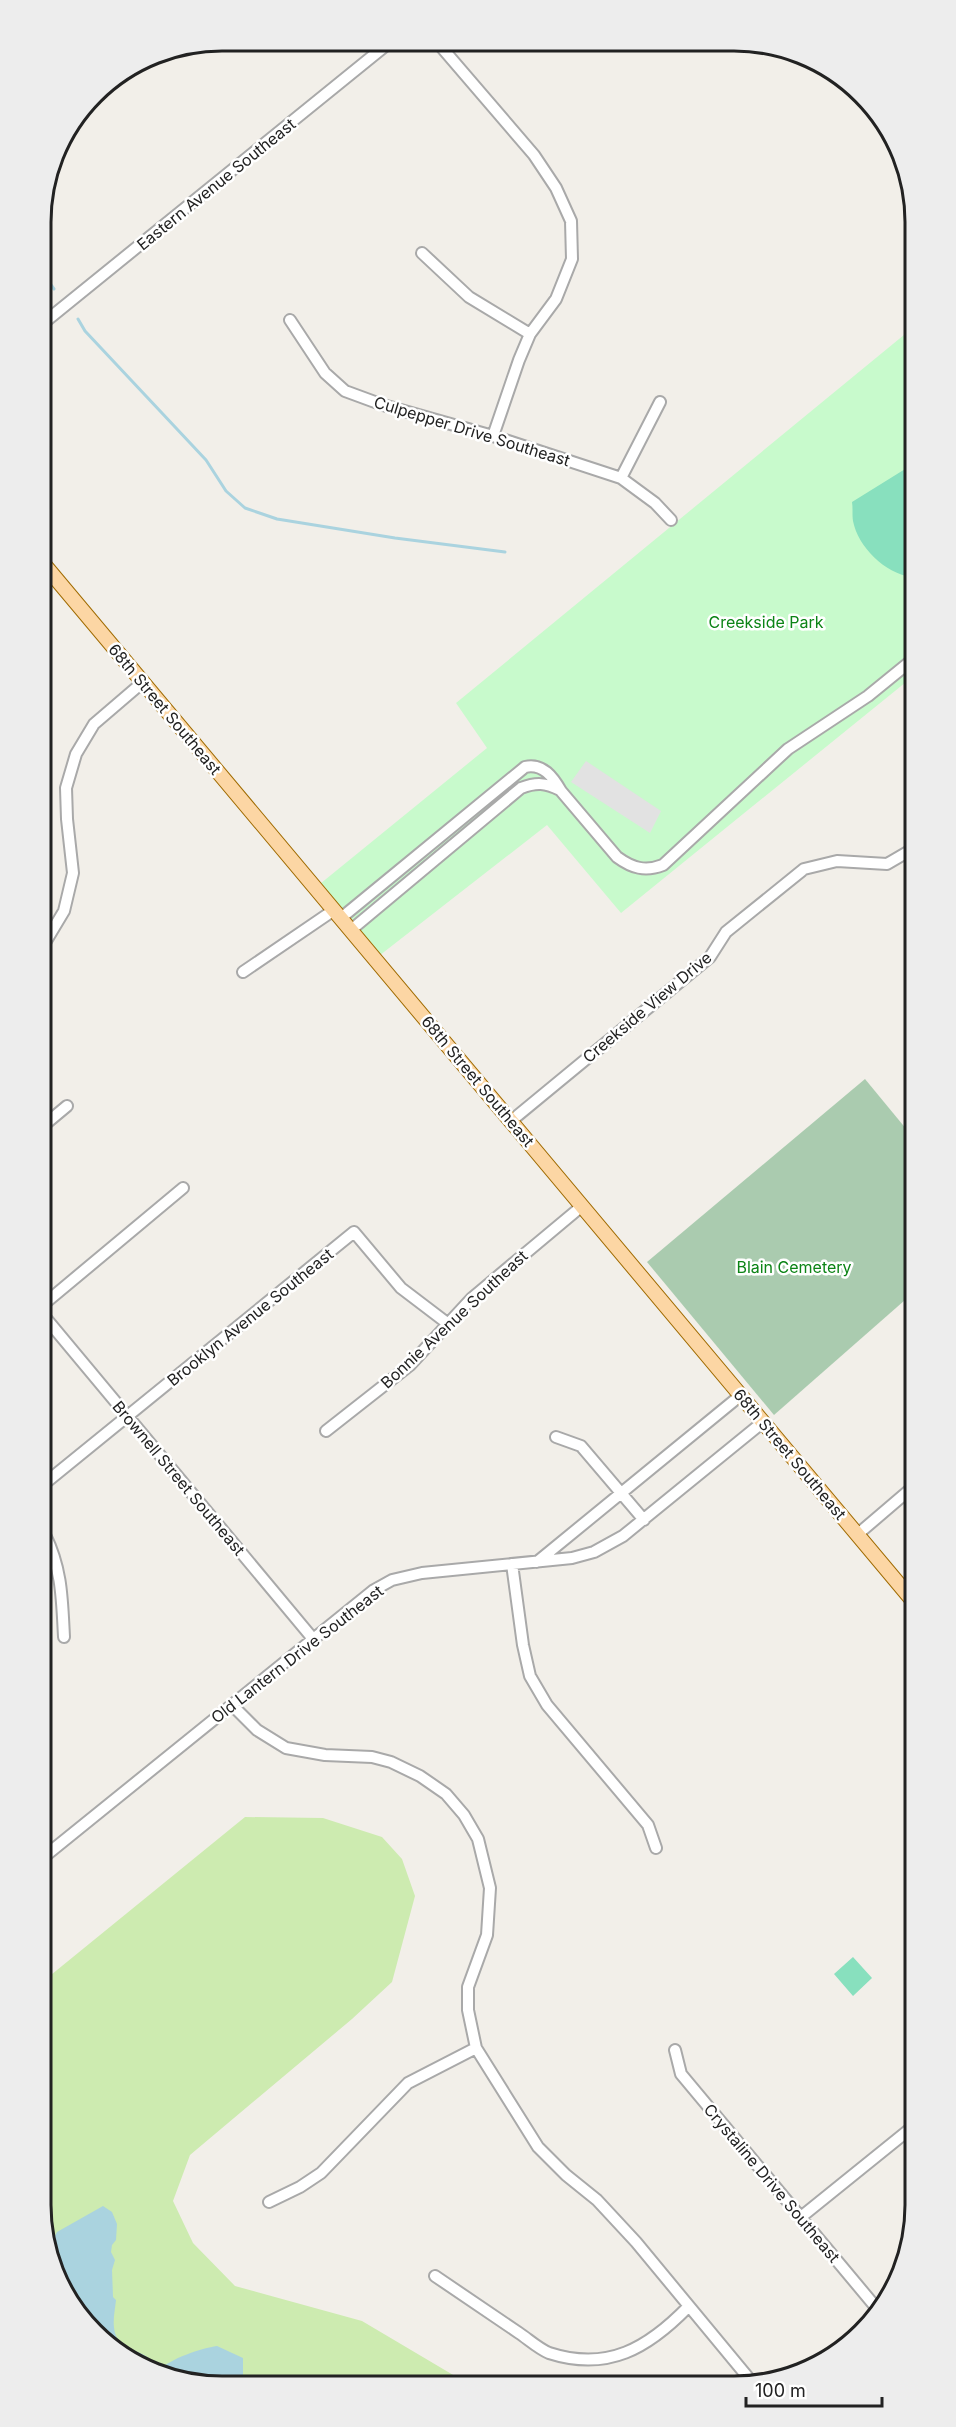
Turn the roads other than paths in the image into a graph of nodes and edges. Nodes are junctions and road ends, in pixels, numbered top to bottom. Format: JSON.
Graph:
{"nodes":[{"id":1,"x":378,"y":51,"type":"edge"},
{"id":2,"x":445,"y":51,"type":"edge"},
{"id":3,"x":422,"y":253,"type":"dead end"},
{"id":4,"x":51,"y":317,"type":"edge"},
{"id":5,"x":290,"y":320,"type":"dead end"},
{"id":6,"x":530,"y":334,"type":"junction"},
{"id":7,"x":660,"y":402,"type":"dead end"},
{"id":8,"x":493,"y":436,"type":"junction"},
{"id":9,"x":621,"y":478,"type":"junction"},
{"id":10,"x":671,"y":520,"type":"dead end"},
{"id":11,"x":51,"y":572,"type":"edge"},
{"id":12,"x":54,"y":576,"type":"junction"},
{"id":13,"x":51,"y":578,"type":"edge"},
{"id":14,"x":905,"y":666,"type":"edge"},
{"id":15,"x":143,"y":682,"type":"junction"},
{"id":16,"x":561,"y":790,"type":"junction"},
{"id":17,"x":905,"y":854,"type":"edge"},
{"id":18,"x":337,"y":914,"type":"junction"},
{"id":19,"x":351,"y":930,"type":"junction"},
{"id":20,"x":51,"y":933,"type":"edge"},
{"id":21,"x":243,"y":972,"type":"dead end"},
{"id":22,"x":68,"y":1107,"type":"dead end"},
{"id":23,"x":51,"y":1120,"type":"edge"},
{"id":24,"x":511,"y":1121,"type":"junction"},
{"id":25,"x":183,"y":1188,"type":"dead end"},
{"id":26,"x":582,"y":1206,"type":"junction"},
{"id":27,"x":51,"y":1298,"type":"edge"},
{"id":28,"x":447,"y":1323,"type":"junction"},
{"id":29,"x":51,"y":1324,"type":"edge"},
{"id":30,"x":741,"y":1395,"type":"junction"},
{"id":31,"x":127,"y":1416,"type":"junction"},
{"id":32,"x":763,"y":1422,"type":"junction"},
{"id":33,"x":326,"y":1431,"type":"dead end"},
{"id":34,"x":556,"y":1437,"type":"dead end"},
{"id":35,"x":51,"y":1478,"type":"edge"},
{"id":36,"x":621,"y":1493,"type":"junction"},
{"id":37,"x":905,"y":1494,"type":"edge"},
{"id":38,"x":644,"y":1520,"type":"junction"},
{"id":39,"x":858,"y":1534,"type":"junction"},
{"id":40,"x":51,"y":1547,"type":"edge"},
{"id":41,"x":537,"y":1562,"type":"junction"},
{"id":42,"x":512,"y":1564,"type":"junction"},
{"id":43,"x":905,"y":1591,"type":"edge"},
{"id":44,"x":64,"y":1637,"type":"dead end"},
{"id":45,"x":314,"y":1640,"type":"junction"},
{"id":46,"x":232,"y":1705,"type":"junction"},
{"id":47,"x":656,"y":1848,"type":"dead end"},
{"id":48,"x":51,"y":1851,"type":"edge"},
{"id":49,"x":476,"y":2048,"type":"junction"},
{"id":50,"x":675,"y":2050,"type":"dead end"},
{"id":51,"x":905,"y":2133,"type":"edge"},
{"id":52,"x":269,"y":2202,"type":"dead end"},
{"id":53,"x":801,"y":2217,"type":"junction"},
{"id":54,"x":435,"y":2277,"type":"dead end"},
{"id":55,"x":873,"y":2304,"type":"edge"},
{"id":56,"x":688,"y":2307,"type":"junction"},
{"id":57,"x":746,"y":2375,"type":"edge"}],
"edges":[{"from":1,"to":4,"type":"street","name":"Eastern Avenue Southeast"},
{"from":2,"to":6,"type":"street"},
{"from":3,"to":6,"type":"street"},
{"from":5,"to":8,"type":"street","name":"Culpepper Drive Southeast"},
{"from":6,"to":8,"type":"street"},
{"from":7,"to":9,"type":"street"},
{"from":8,"to":9,"type":"street","name":"Culpepper Drive Southeast"},
{"from":9,"to":10,"type":"street","name":"Culpepper Drive Southeast"},
{"from":11,"to":12,"type":"main road","name":"68th Street Southeast"},
{"from":12,"to":13,"type":"street"},
{"from":12,"to":15,"type":"main road","name":"68th Street Southeast"},
{"from":14,"to":16,"type":"street"},
{"from":15,"to":18,"type":"main road","name":"68th Street Southeast"},
{"from":15,"to":20,"type":"street"},
{"from":16,"to":18,"type":"street"},
{"from":16,"to":19,"type":"street"},
{"from":17,"to":24,"type":"street","name":"Creekside View Drive"},
{"from":18,"to":19,"type":"main road","name":"68th Street Southeast"},
{"from":18,"to":21,"type":"street"},
{"from":19,"to":24,"type":"main road","name":"68th Street Southeast"},
{"from":22,"to":23,"type":"street"},
{"from":24,"to":26,"type":"main road","name":"68th Street Southeast"},
{"from":25,"to":27,"type":"street"},
{"from":26,"to":28,"type":"street","name":"Bonnie Avenue Southeast"},
{"from":26,"to":30,"type":"main road","name":"68th Street Southeast"},
{"from":28,"to":31,"type":"street","name":"Brooklyn Avenue Southeast"},
{"from":28,"to":33,"type":"street","name":"Bonnie Avenue Southeast"},
{"from":29,"to":31,"type":"street","name":"Brownell Street Southeast"},
{"from":30,"to":32,"type":"main road","name":"68th Street Southeast"},
{"from":30,"to":36,"type":"street"},
{"from":31,"to":35,"type":"street","name":"Brooklyn Avenue Southeast"},
{"from":31,"to":45,"type":"street","name":"Brownell Street Southeast"},
{"from":32,"to":38,"type":"street","name":"Old Lantern Drive Southeast"},
{"from":32,"to":39,"type":"main road","name":"68th Street Southeast"},
{"from":34,"to":36,"type":"street"},
{"from":36,"to":38,"type":"street"},
{"from":36,"to":41,"type":"street"},
{"from":37,"to":39,"type":"street"},
{"from":38,"to":41,"type":"street","name":"Old Lantern Drive Southeast"},
{"from":39,"to":43,"type":"main road","name":"68th Street Southeast"},
{"from":40,"to":44,"type":"street"},
{"from":41,"to":42,"type":"street","name":"Old Lantern Drive Southeast"},
{"from":42,"to":45,"type":"street","name":"Old Lantern Drive Southeast"},
{"from":42,"to":47,"type":"street"},
{"from":45,"to":46,"type":"street","name":"Old Lantern Drive Southeast"},
{"from":46,"to":48,"type":"street","name":"Old Lantern Drive Southeast"},
{"from":46,"to":49,"type":"street"},
{"from":49,"to":52,"type":"street"},
{"from":49,"to":56,"type":"street"},
{"from":50,"to":53,"type":"street","name":"Crystaline Drive Southeast"},
{"from":51,"to":53,"type":"street"},
{"from":53,"to":55,"type":"street","name":"Crystaline Drive Southeast"},
{"from":54,"to":56,"type":"street"},
{"from":56,"to":57,"type":"street"}]}
